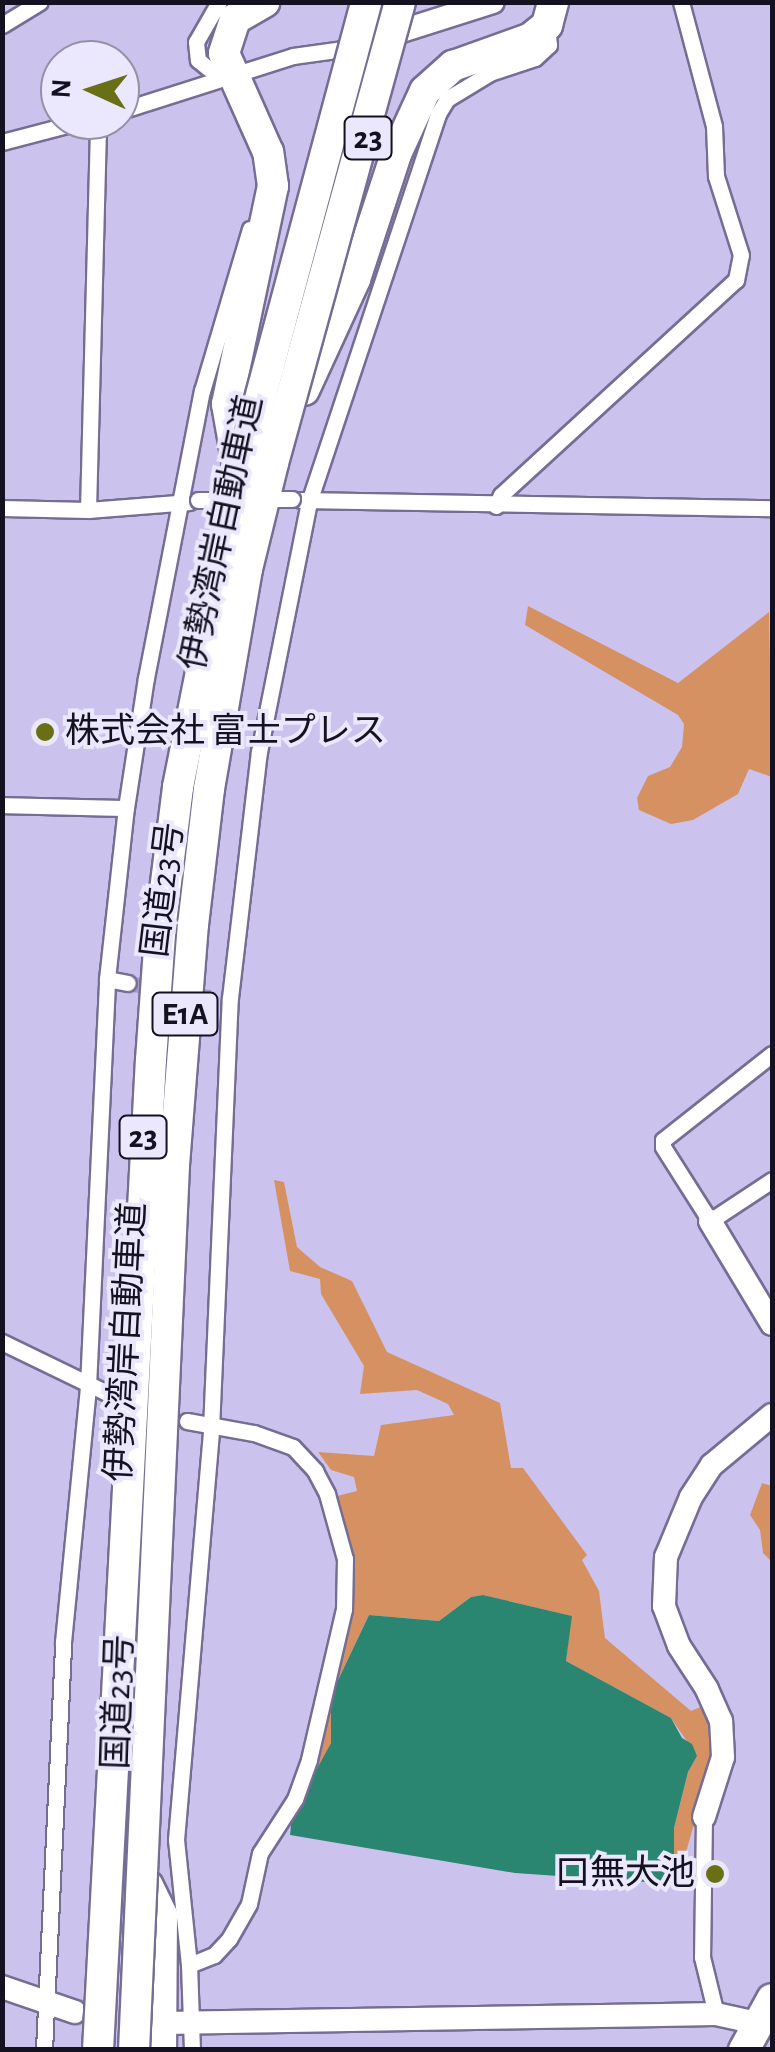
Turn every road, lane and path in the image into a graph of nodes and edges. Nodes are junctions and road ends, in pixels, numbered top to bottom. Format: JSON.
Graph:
{"nodes":[{"id":1,"x":40,"y":2,"type":"edge"},
{"id":2,"x":219,"y":2,"type":"edge"},
{"id":3,"x":264,"y":2,"type":"edge"},
{"id":4,"x":344,"y":2,"type":"edge"},
{"id":5,"x":366,"y":2,"type":"edge"},
{"id":6,"x":402,"y":2,"type":"edge"},
{"id":7,"x":493,"y":2,"type":"edge"},
{"id":8,"x":681,"y":2,"type":"edge"},
{"id":9,"x":550,"y":14,"type":"edge"},
{"id":10,"x":2,"y":25,"type":"edge"},
{"id":11,"x":389,"y":35,"type":"joint"},
{"id":12,"x":233,"y":77,"type":"junction"},
{"id":13,"x":140,"y":105,"type":"edge"},
{"id":14,"x":40,"y":132,"type":"edge"},
{"id":15,"x":97,"y":140,"type":"edge"},
{"id":16,"x":2,"y":142,"type":"edge"},
{"id":17,"x":273,"y":186,"type":"junction"},
{"id":18,"x":304,"y":390,"type":"junction"},
{"id":19,"x":238,"y":466,"type":"junction"},
{"id":20,"x":300,"y":500,"type":"junction"},
{"id":21,"x":191,"y":502,"type":"junction"},
{"id":22,"x":496,"y":506,"type":"junction"},
{"id":23,"x":2,"y":508,"type":"edge"},
{"id":24,"x":772,"y":508,"type":"edge"},
{"id":25,"x":88,"y":510,"type":"junction"},
{"id":26,"x":2,"y":805,"type":"edge"},
{"id":27,"x":126,"y":808,"type":"junction"},
{"id":28,"x":107,"y":979,"type":"junction"},
{"id":29,"x":128,"y":983,"type":"tunnel mouth"},
{"id":30,"x":210,"y":997,"type":"tunnel mouth"},
{"id":31,"x":230,"y":998,"type":"junction"},
{"id":32,"x":772,"y":1054,"type":"edge"},
{"id":33,"x":772,"y":1180,"type":"edge"},
{"id":34,"x":710,"y":1221,"type":"junction"},
{"id":35,"x":772,"y":1324,"type":"edge"},
{"id":36,"x":2,"y":1342,"type":"edge"},
{"id":37,"x":88,"y":1386,"type":"junction"},
{"id":38,"x":109,"y":1394,"type":"dead end"},
{"id":39,"x":772,"y":1415,"type":"edge"},
{"id":40,"x":186,"y":1422,"type":"dead end"},
{"id":41,"x":211,"y":1428,"type":"junction"},
{"id":42,"x":704,"y":1816,"type":"joint"},
{"id":43,"x":148,"y":1886,"type":"junction"},
{"id":44,"x":189,"y":1965,"type":"junction"},
{"id":45,"x":2,"y":1987,"type":"edge"},
{"id":46,"x":47,"y":2004,"type":"junction"},
{"id":47,"x":75,"y":2012,"type":"dead end"},
{"id":48,"x":716,"y":2014,"type":"junction"},
{"id":49,"x":192,"y":2024,"type":"junction"},
{"id":50,"x":758,"y":2024,"type":"edge"},
{"id":51,"x":162,"y":2036,"type":"edge"},
{"id":52,"x":44,"y":2050,"type":"edge"},
{"id":53,"x":96,"y":2050,"type":"edge"},
{"id":54,"x":134,"y":2050,"type":"edge"},
{"id":55,"x":142,"y":2050,"type":"edge"},
{"id":56,"x":192,"y":2050,"type":"edge"}],
"edges":[{"from":1,"to":10,"type":"street"},
{"from":2,"to":12,"type":"street"},
{"from":3,"to":12,"type":"highway"},
{"from":4,"to":19,"type":"highway","name":"国道23号","number":"23","bridge":true},
{"from":5,"to":53,"type":"highway","name":"伊勢湾岸自動車道","number":"E1A","bridge":true},
{"from":6,"to":18,"type":"highway","name":"国道23号","number":"23","bridge":true},
{"from":6,"to":54,"type":"highway","name":"伊勢湾岸自動車道","number":"E1A","bridge":true},
{"from":7,"to":11,"type":"street"},
{"from":8,"to":22,"type":"street"},
{"from":9,"to":18,"type":"highway"},
{"from":9,"to":20,"type":"street"},
{"from":11,"to":12,"type":"street"},
{"from":12,"to":13,"type":"street"},
{"from":12,"to":17,"type":"highway"},
{"from":14,"to":16,"type":"street"},
{"from":15,"to":25,"type":"street"},
{"from":17,"to":19,"type":"highway"},
{"from":17,"to":21,"type":"street"},
{"from":18,"to":43,"type":"highway","name":"国道23号","number":"23"},
{"from":19,"to":53,"type":"highway","name":"国道23号","number":"23"},
{"from":20,"to":21,"type":"street","bridge":true},
{"from":20,"to":22,"type":"street"},
{"from":20,"to":31,"type":"street"},
{"from":21,"to":25,"type":"street"},
{"from":21,"to":27,"type":"street"},
{"from":22,"to":24,"type":"street"},
{"from":23,"to":25,"type":"street"},
{"from":26,"to":27,"type":"street"},
{"from":27,"to":28,"type":"street"},
{"from":28,"to":29,"type":"street"},
{"from":28,"to":37,"type":"street"},
{"from":30,"to":31,"type":"street"},
{"from":31,"to":41,"type":"street"},
{"from":32,"to":34,"type":"street"},
{"from":33,"to":34,"type":"street"},
{"from":34,"to":35,"type":"street"},
{"from":36,"to":37,"type":"street"},
{"from":37,"to":38,"type":"street"},
{"from":37,"to":46,"type":"street"},
{"from":39,"to":42,"type":"street"},
{"from":40,"to":41,"type":"street"},
{"from":41,"to":44,"type":"street"},
{"from":41,"to":44,"type":"street"},
{"from":42,"to":48,"type":"street"},
{"from":43,"to":51,"type":"highway"},
{"from":43,"to":55,"type":"highway","name":"国道23号","number":"23"},
{"from":44,"to":49,"type":"street"},
{"from":45,"to":46,"type":"street"},
{"from":46,"to":47,"type":"street"},
{"from":46,"to":52,"type":"street"},
{"from":48,"to":49,"type":"street"},
{"from":48,"to":50,"type":"street"},
{"from":49,"to":51,"type":"street"},
{"from":49,"to":56,"type":"street"}]}
